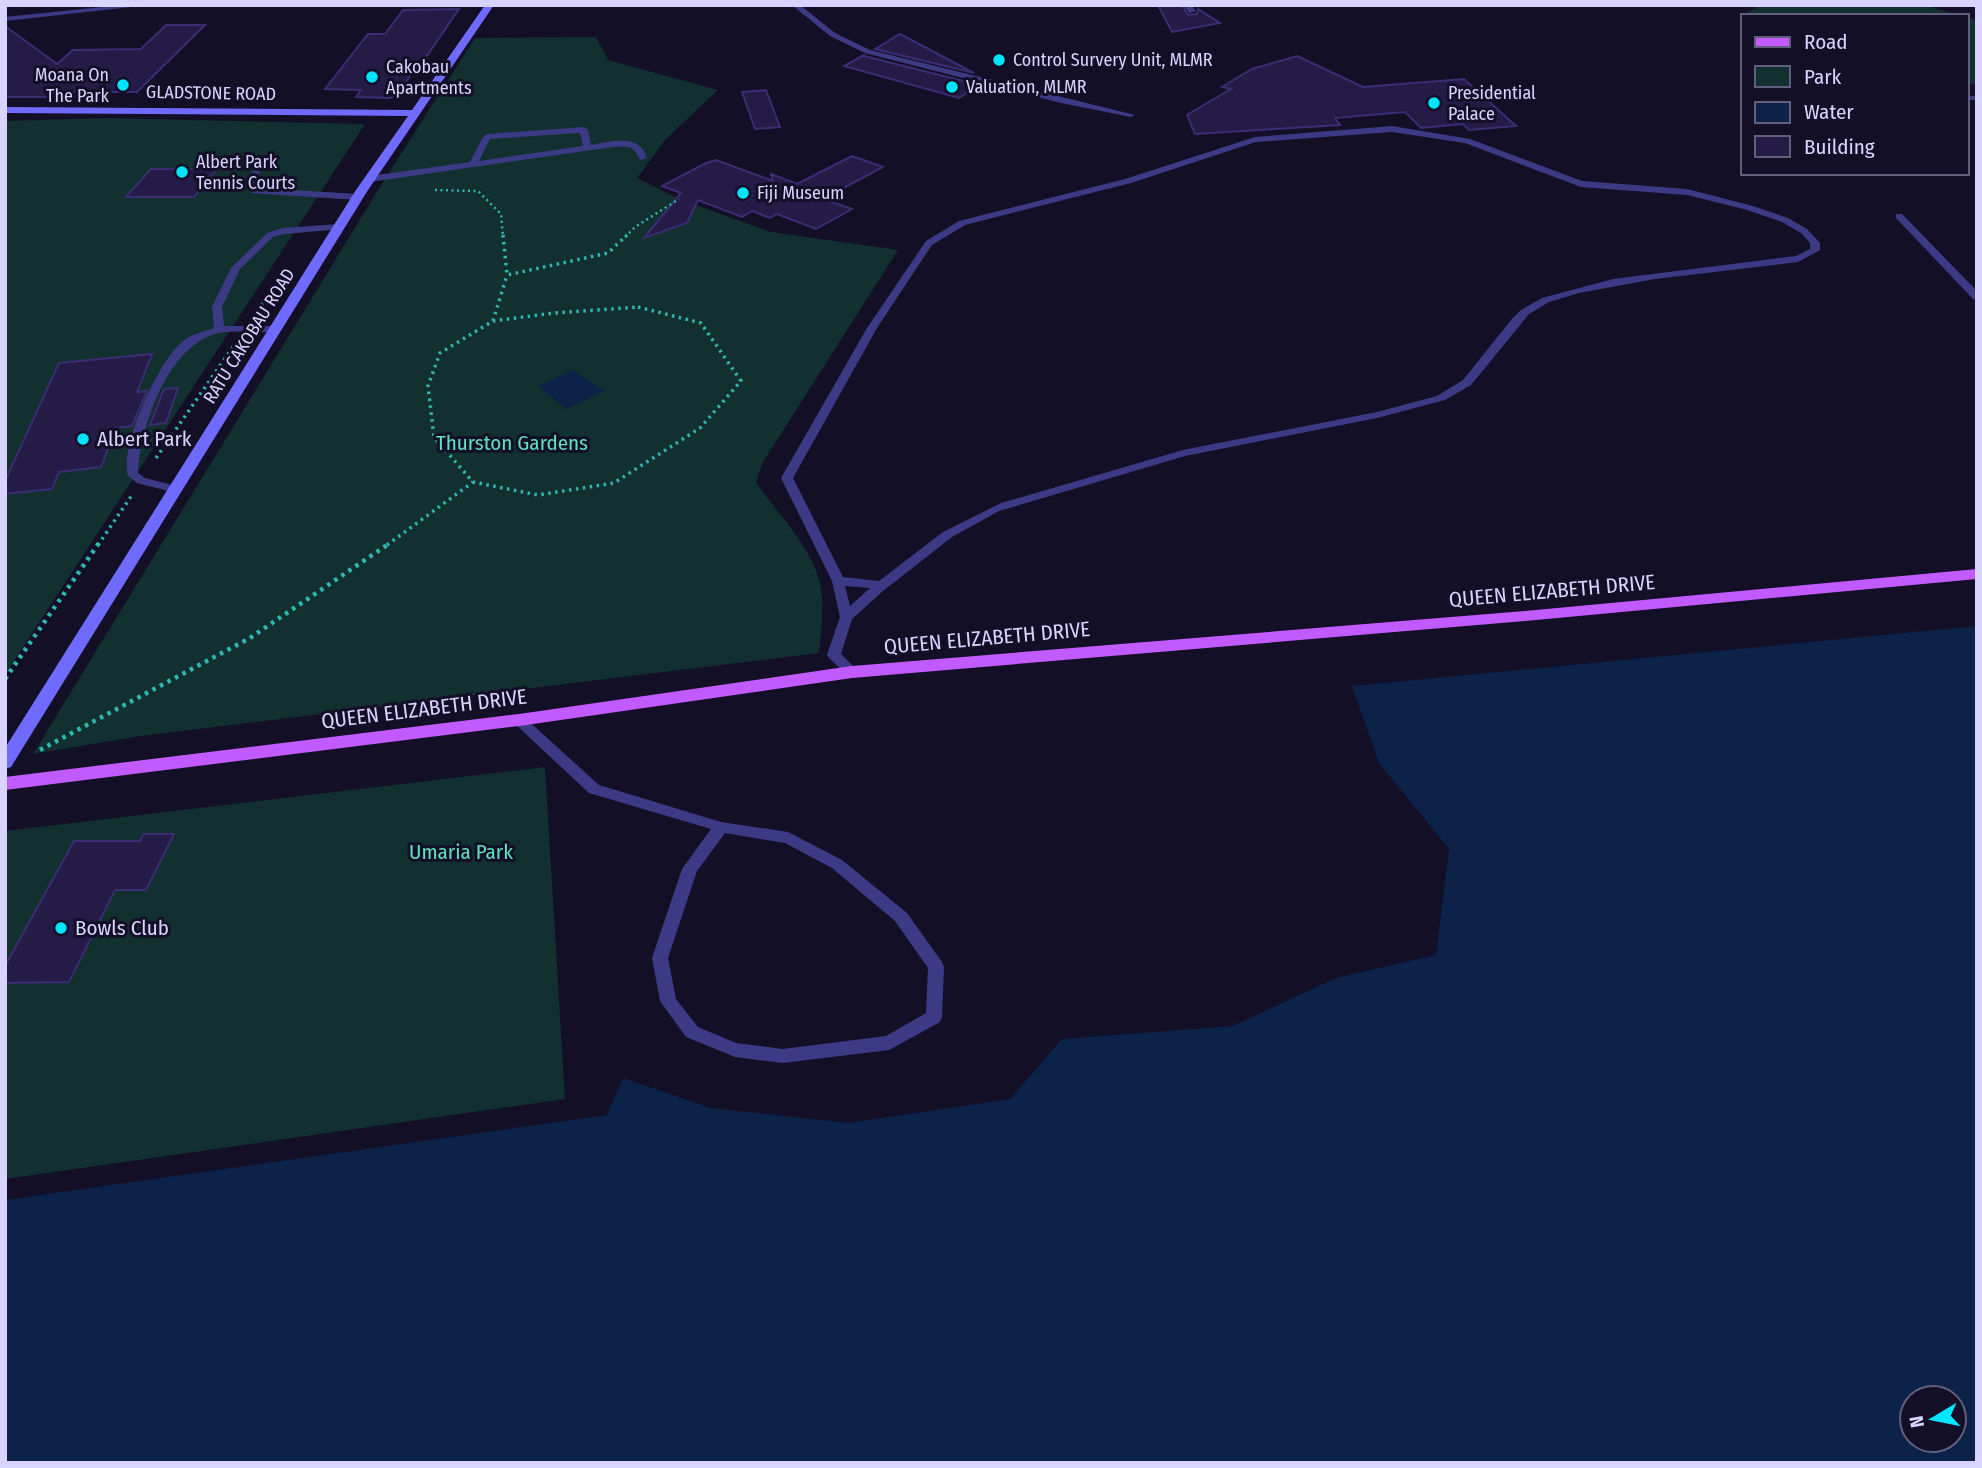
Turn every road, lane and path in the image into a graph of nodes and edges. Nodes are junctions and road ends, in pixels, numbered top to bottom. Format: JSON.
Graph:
{"nodes":[{"id":1,"x":146,"y":5,"type":"edge"},
{"id":2,"x":490,"y":5,"type":"edge"},
{"id":3,"x":795,"y":5,"type":"edge"},
{"id":4,"x":5,"y":19,"type":"edge"},
{"id":5,"x":5,"y":110,"type":"edge"},
{"id":6,"x":416,"y":113,"type":"junction"},
{"id":7,"x":1131,"y":115,"type":"dead end"},
{"id":8,"x":588,"y":148,"type":"junction"},
{"id":9,"x":643,"y":158,"type":"dead end"},
{"id":10,"x":473,"y":164,"type":"junction"},
{"id":11,"x":256,"y":172,"type":"dead end"},
{"id":12,"x":370,"y":179,"type":"junction"},
{"id":13,"x":426,"y":190,"type":"dead end"},
{"id":14,"x":358,"y":197,"type":"junction"},
{"id":15,"x":679,"y":199,"type":"dead end"},
{"id":16,"x":1899,"y":216,"type":"dead end"},
{"id":17,"x":339,"y":227,"type":"junction"},
{"id":18,"x":507,"y":275,"type":"junction"},
{"id":19,"x":1974,"y":292,"type":"edge"},
{"id":20,"x":493,"y":321,"type":"junction"},
{"id":21,"x":276,"y":329,"type":"junction"},
{"id":22,"x":219,"y":330,"type":"junction"},
{"id":23,"x":473,"y":482,"type":"junction"},
{"id":24,"x":176,"y":489,"type":"junction"},
{"id":25,"x":1977,"y":573,"type":"edge"},
{"id":26,"x":838,"y":581,"type":"junction"},
{"id":27,"x":881,"y":585,"type":"junction"},
{"id":28,"x":846,"y":617,"type":"junction"},
{"id":29,"x":852,"y":672,"type":"junction"},
{"id":30,"x":519,"y":720,"type":"junction"},
{"id":31,"x":33,"y":754,"type":"dead end"},
{"id":32,"x":5,"y":763,"type":"edge"},
{"id":33,"x":5,"y":784,"type":"edge"},
{"id":34,"x":721,"y":827,"type":"junction"}],
"edges":[{"from":1,"to":4,"type":"lane"},
{"from":2,"to":6,"type":"main road","name":"RATU CAKOBAU ROAD"},
{"from":3,"to":7,"type":"lane"},
{"from":5,"to":6,"type":"main road","name":"GLADSTONE ROAD"},
{"from":6,"to":12,"type":"main road","name":"RATU CAKOBAU ROAD"},
{"from":8,"to":9,"type":"lane"},
{"from":8,"to":10,"type":"lane"},
{"from":8,"to":10,"type":"lane"},
{"from":10,"to":12,"type":"lane"},
{"from":11,"to":14,"type":"lane"},
{"from":12,"to":14,"type":"main road","name":"RATU CAKOBAU ROAD"},
{"from":13,"to":18,"type":"path"},
{"from":14,"to":17,"type":"main road","name":"RATU CAKOBAU ROAD"},
{"from":15,"to":18,"type":"path"},
{"from":16,"to":19,"type":"lane"},
{"from":17,"to":21,"type":"main road","name":"RATU CAKOBAU ROAD"},
{"from":17,"to":22,"type":"lane"},
{"from":18,"to":20,"type":"path"},
{"from":20,"to":23,"type":"path"},
{"from":20,"to":23,"type":"path"},
{"from":21,"to":22,"type":"lane"},
{"from":21,"to":24,"type":"main road","name":"RATU CAKOBAU ROAD"},
{"from":22,"to":24,"type":"lane"},
{"from":23,"to":31,"type":"path"},
{"from":24,"to":32,"type":"main road","name":"RATU CAKOBAU ROAD"},
{"from":25,"to":29,"type":"main road","name":"QUEEN ELIZABETH DRIVE"},
{"from":26,"to":27,"type":"lane"},
{"from":26,"to":27,"type":"lane"},
{"from":26,"to":28,"type":"lane"},
{"from":27,"to":28,"type":"lane"},
{"from":28,"to":29,"type":"lane"},
{"from":29,"to":30,"type":"main road","name":"QUEEN ELIZABETH DRIVE"},
{"from":30,"to":33,"type":"main road","name":"QUEEN ELIZABETH DRIVE"},
{"from":30,"to":34,"type":"lane"},
{"from":34,"to":34,"type":"lane"}]}
